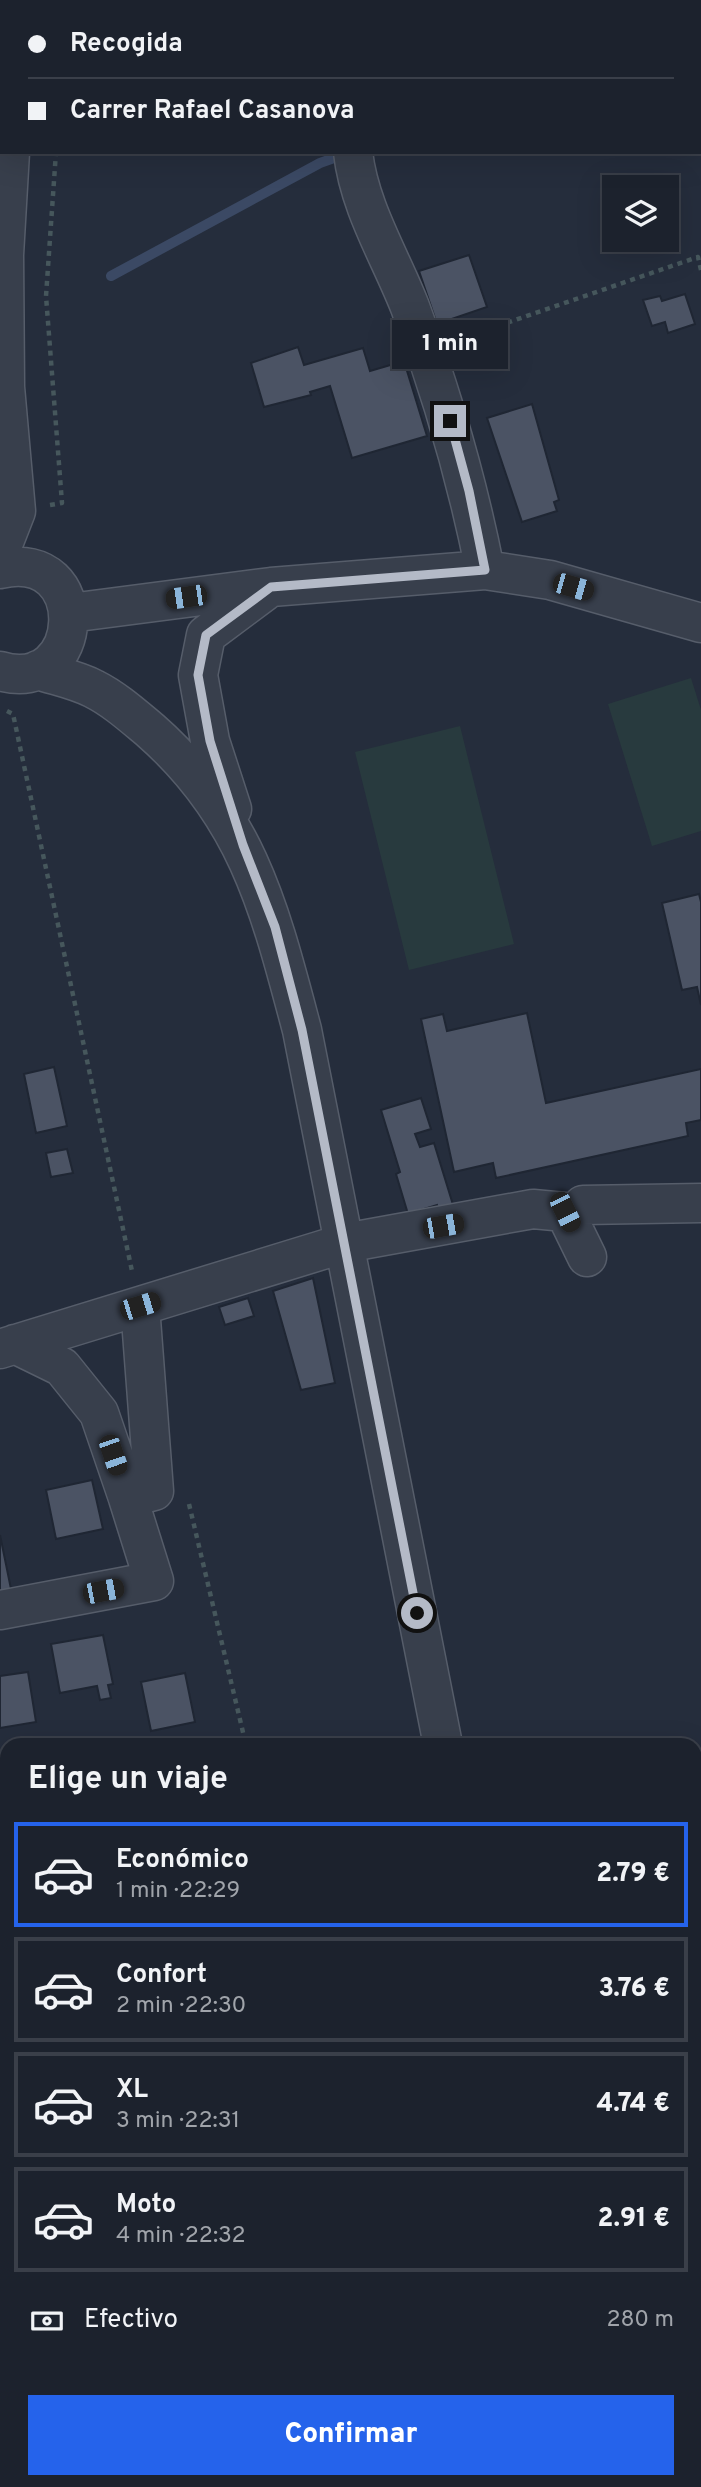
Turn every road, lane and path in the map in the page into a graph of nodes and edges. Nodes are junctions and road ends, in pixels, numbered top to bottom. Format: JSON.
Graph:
{"nodes":[{"id":1,"x":10,"y":154,"type":"edge"},
{"id":2,"x":56,"y":154,"type":"edge"},
{"id":3,"x":354,"y":165,"type":"edge"},
{"id":4,"x":701,"y":270,"type":"edge"},
{"id":5,"x":426,"y":351,"type":"junction"},
{"id":6,"x":62,"y":503,"type":"dead end"},
{"id":7,"x":16,"y":511,"type":"junction"},
{"id":8,"x":0,"y":552,"type":"edge"},
{"id":9,"x":0,"y":569,"type":"edge"},
{"id":10,"x":485,"y":570,"type":"junction"},
{"id":11,"x":271,"y":587,"type":"junction"},
{"id":12,"x":64,"y":611,"type":"junction"},
{"id":13,"x":701,"y":623,"type":"edge"},
{"id":14,"x":38,"y":670,"type":"junction"},
{"id":15,"x":0,"y":671,"type":"edge"},
{"id":16,"x":126,"y":710,"type":"junction"},
{"id":17,"x":13,"y":714,"type":"dead end"},
{"id":18,"x":243,"y":845,"type":"junction"},
{"id":19,"x":701,"y":1203,"type":"edge"},
{"id":20,"x":583,"y":1205,"type":"dead end"},
{"id":21,"x":345,"y":1243,"type":"junction"},
{"id":22,"x":587,"y":1257,"type":"dead end"},
{"id":23,"x":140,"y":1306,"type":"junction"},
{"id":24,"x":8,"y":1347,"type":"edge"},
{"id":25,"x":186,"y":1493,"type":"dead end"},
{"id":26,"x":128,"y":1498,"type":"junction"},
{"id":27,"x":0,"y":1610,"type":"edge"},
{"id":28,"x":244,"y":1738,"type":"edge"},
{"id":29,"x":442,"y":1738,"type":"edge"}],
"edges":[{"from":1,"to":7,"type":"street"},
{"from":2,"to":6,"type":"path"},
{"from":3,"to":5,"type":"street"},
{"from":4,"to":5,"type":"path"},
{"from":5,"to":10,"type":"street"},
{"from":7,"to":8,"type":"street"},
{"from":7,"to":12,"type":"street"},
{"from":9,"to":12,"type":"street"},
{"from":10,"to":11,"type":"street"},
{"from":10,"to":13,"type":"street"},
{"from":11,"to":12,"type":"street"},
{"from":11,"to":18,"type":"street"},
{"from":12,"to":14,"type":"street"},
{"from":12,"to":16,"type":"street"},
{"from":14,"to":15,"type":"street"},
{"from":14,"to":16,"type":"street"},
{"from":16,"to":18,"type":"street"},
{"from":17,"to":23,"type":"path"},
{"from":18,"to":21,"type":"street"},
{"from":19,"to":20,"type":"street"},
{"from":21,"to":22,"type":"street"},
{"from":21,"to":23,"type":"street"},
{"from":21,"to":29,"type":"street"},
{"from":23,"to":24,"type":"street"},
{"from":23,"to":26,"type":"street"},
{"from":24,"to":26,"type":"street"},
{"from":25,"to":28,"type":"path"},
{"from":26,"to":27,"type":"street"}]}
